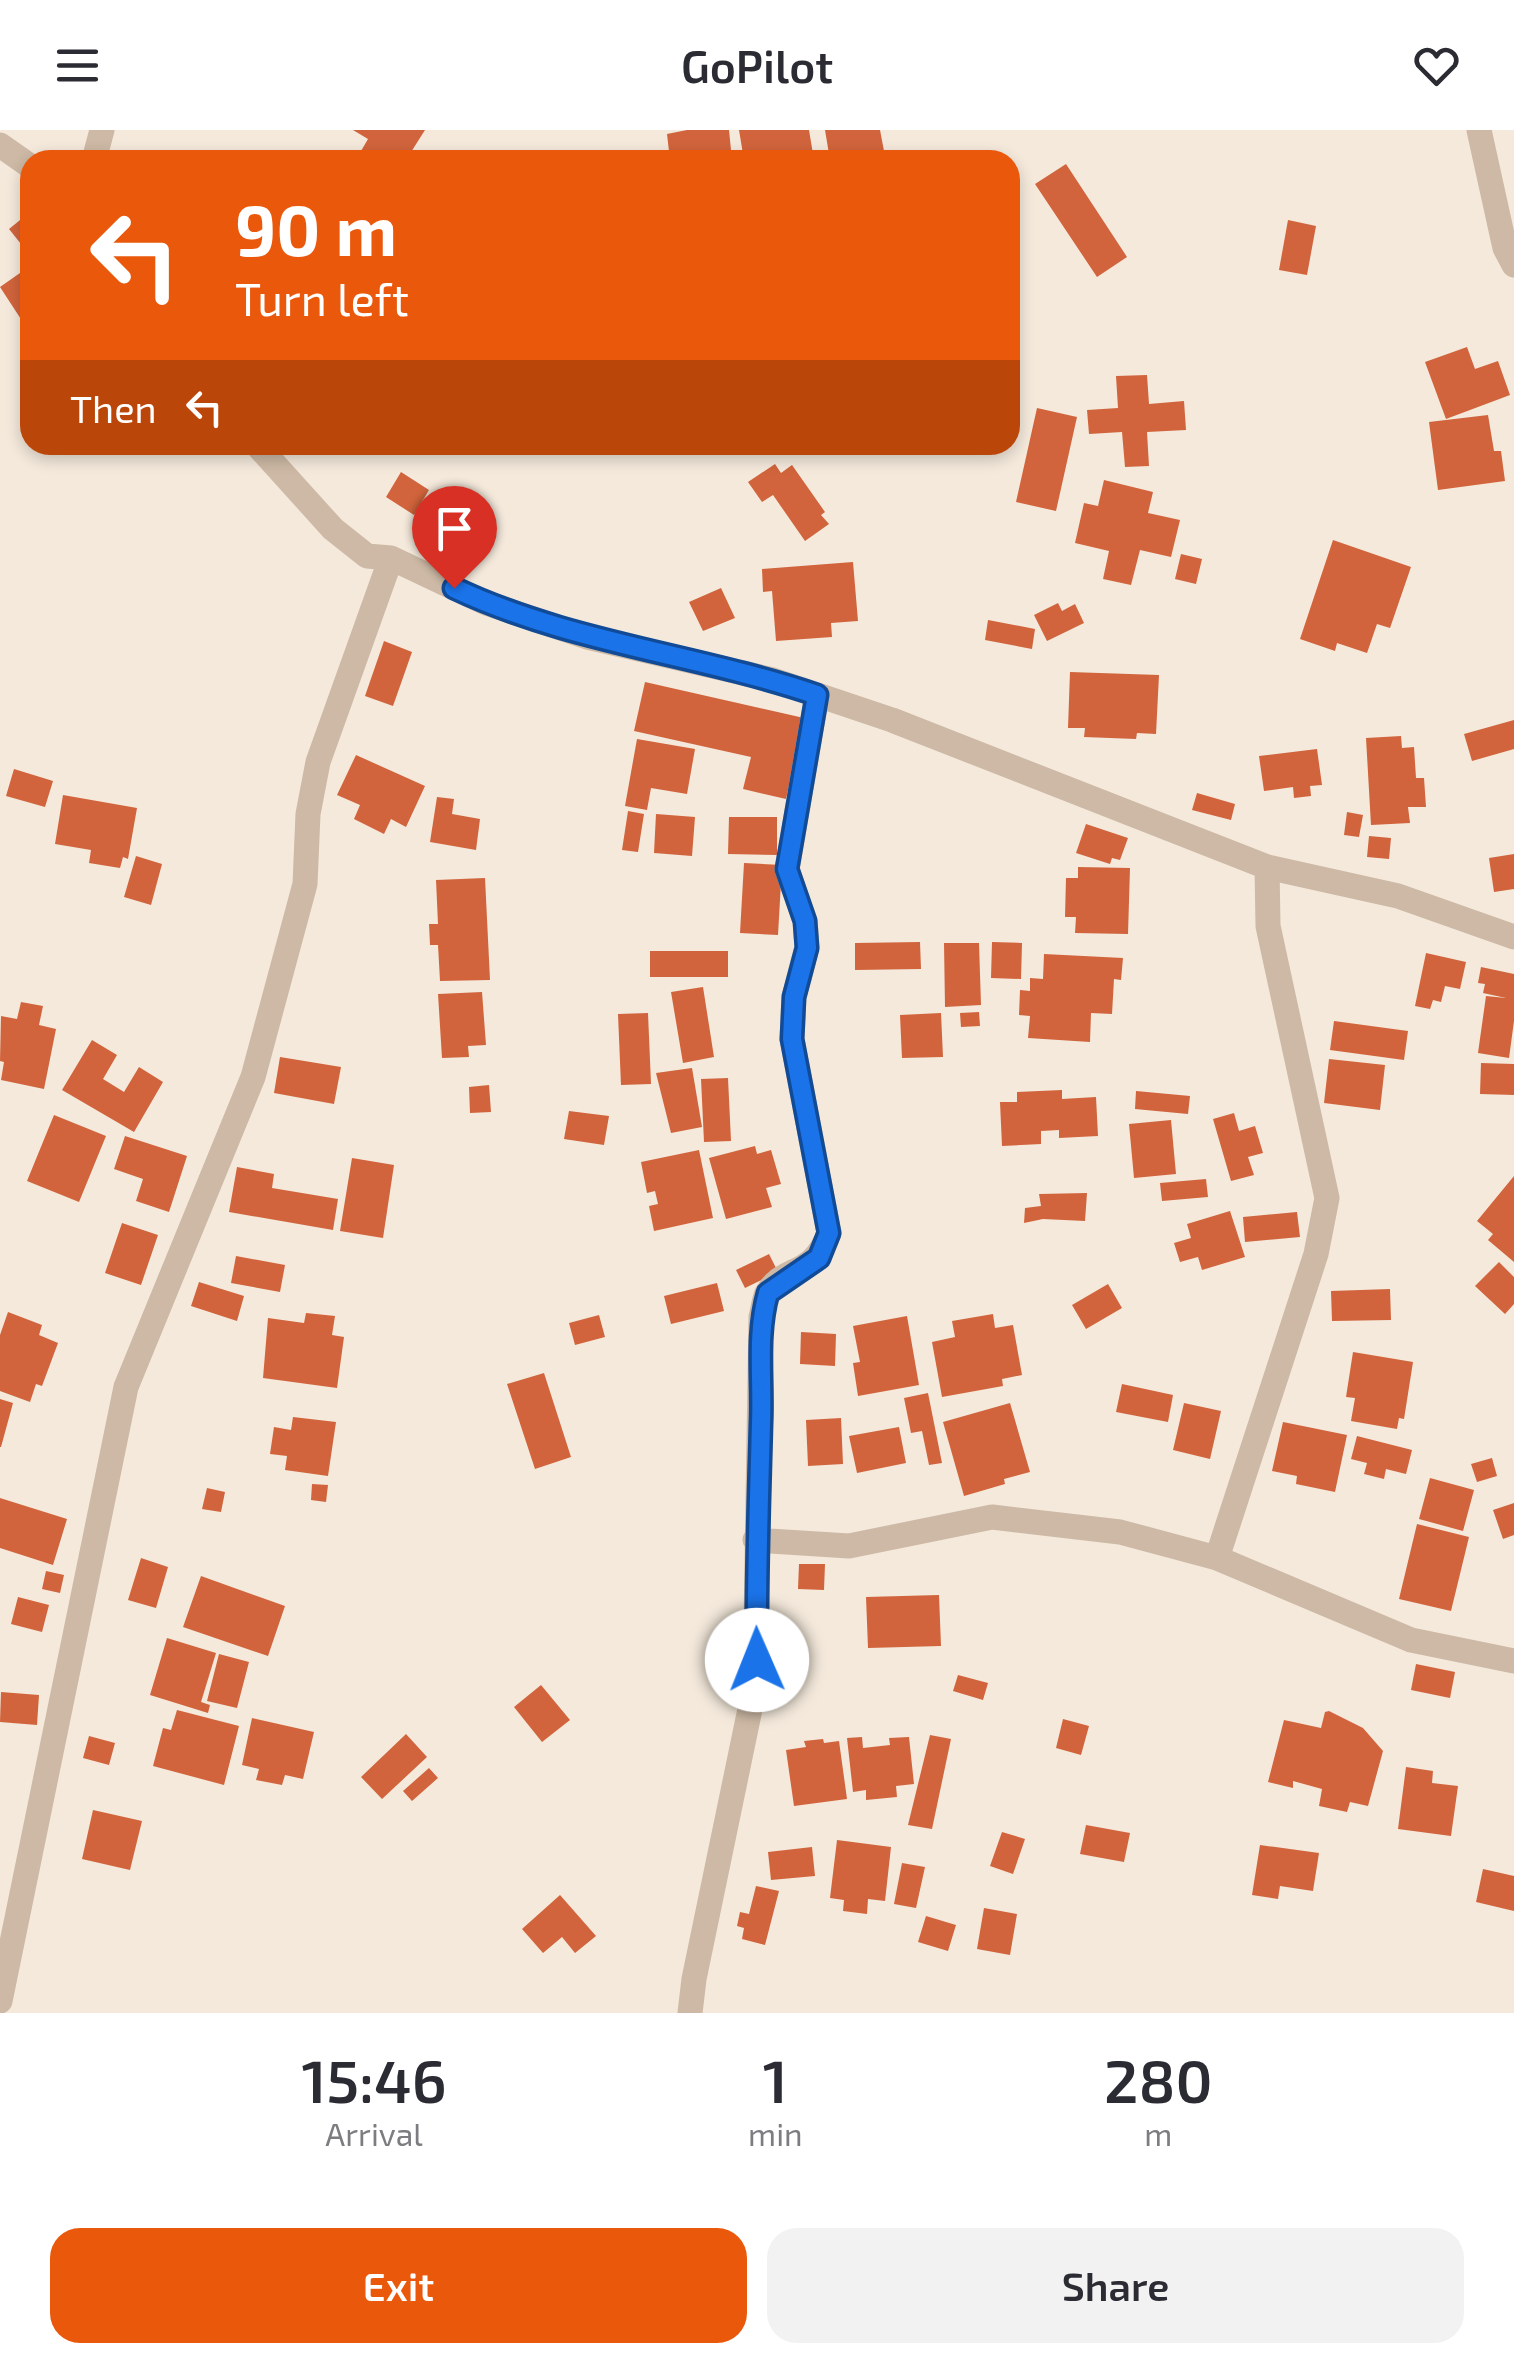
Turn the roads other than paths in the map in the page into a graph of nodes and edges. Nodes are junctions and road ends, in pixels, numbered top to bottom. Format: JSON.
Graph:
{"nodes":[{"id":1,"x":1479,"y":130,"type":"edge"},
{"id":2,"x":1514,"y":265,"type":"edge"},
{"id":3,"x":266,"y":455,"type":"edge"},
{"id":4,"x":391,"y":558,"type":"junction"},
{"id":5,"x":817,"y":695,"type":"junction"},
{"id":6,"x":1267,"y":867,"type":"junction"},
{"id":7,"x":1514,"y":937,"type":"edge"},
{"id":8,"x":755,"y":1540,"type":"junction"},
{"id":9,"x":1217,"y":1558,"type":"junction"},
{"id":10,"x":1514,"y":1661,"type":"edge"},
{"id":11,"x":0,"y":2001,"type":"edge"},
{"id":12,"x":690,"y":2013,"type":"edge"}],
"edges":[{"from":1,"to":2,"type":"street"},
{"from":3,"to":4,"type":"street"},
{"from":4,"to":5,"type":"street"},
{"from":4,"to":11,"type":"street"},
{"from":5,"to":6,"type":"street"},
{"from":5,"to":8,"type":"street"},
{"from":6,"to":7,"type":"street"},
{"from":6,"to":9,"type":"street"},
{"from":8,"to":9,"type":"street"},
{"from":8,"to":12,"type":"street"},
{"from":9,"to":10,"type":"street"}]}
